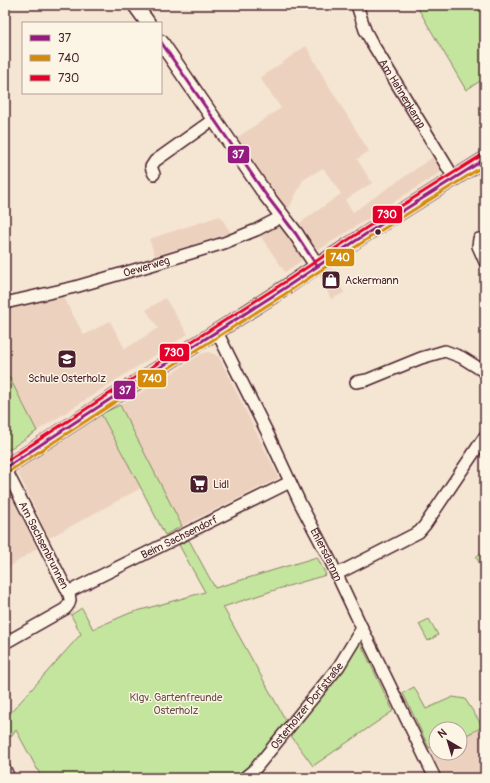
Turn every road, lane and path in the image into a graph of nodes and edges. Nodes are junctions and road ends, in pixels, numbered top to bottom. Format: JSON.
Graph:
{"nodes":[{"id":1,"x":135,"y":5,"type":"edge"},
{"id":2,"x":358,"y":5,"type":"edge"},
{"id":3,"x":147,"y":22,"type":"edge"},
{"id":4,"x":162,"y":43,"type":"edge"},
{"id":5,"x":214,"y":119,"type":"junction"},
{"id":6,"x":485,"y":159,"type":"edge"},
{"id":7,"x":154,"y":174,"type":"dead end"},
{"id":8,"x":454,"y":178,"type":"junction"},
{"id":9,"x":283,"y":216,"type":"junction"},
{"id":10,"x":478,"y":239,"type":"dead end"},
{"id":11,"x":485,"y":262,"type":"edge"},
{"id":12,"x":317,"y":266,"type":"junction"},
{"id":13,"x":5,"y":303,"type":"edge"},
{"id":14,"x":217,"y":332,"type":"junction"},
{"id":15,"x":485,"y":372,"type":"edge"},
{"id":16,"x":356,"y":382,"type":"dead end"},
{"id":17,"x":485,"y":436,"type":"edge"},
{"id":18,"x":5,"y":468,"type":"edge"},
{"id":19,"x":290,"y":482,"type":"junction"},
{"id":20,"x":337,"y":574,"type":"junction"},
{"id":21,"x":69,"y":597,"type":"junction"},
{"id":22,"x":362,"y":628,"type":"junction"},
{"id":23,"x":5,"y":643,"type":"edge"},
{"id":24,"x":5,"y":769,"type":"edge"},
{"id":25,"x":10,"y":778,"type":"edge"},
{"id":26,"x":244,"y":778,"type":"edge"},
{"id":27,"x":436,"y":778,"type":"edge"}],
"edges":[{"from":1,"to":3,"type":"main road"},
{"from":2,"to":8,"type":"street","name":"Am Hahnenkamp"},
{"from":4,"to":5,"type":"main road"},
{"from":5,"to":7,"type":"street"},
{"from":5,"to":9,"type":"main road"},
{"from":6,"to":8,"type":"main road"},
{"from":8,"to":12,"type":"main road"},
{"from":9,"to":12,"type":"main road"},
{"from":9,"to":13,"type":"street","name":"Oewerweg"},
{"from":10,"to":11,"type":"street"},
{"from":12,"to":14,"type":"main road"},
{"from":14,"to":18,"type":"main road"},
{"from":14,"to":19,"type":"street","name":"Ehlersdamm"},
{"from":15,"to":16,"type":"street"},
{"from":17,"to":20,"type":"street"},
{"from":18,"to":21,"type":"street","name":"Am Sachsenbrunnen"},
{"from":19,"to":20,"type":"street","name":"Ehlersdamm"},
{"from":19,"to":21,"type":"street","name":"Beim Sachsendorf"},
{"from":20,"to":22,"type":"street","name":"Ehlersdamm"},
{"from":21,"to":23,"type":"street","name":"Beim Sachsendorf"},
{"from":22,"to":26,"type":"street","name":"Osterholzer Dorfstraße"},
{"from":22,"to":27,"type":"street","name":"Ehlersdamm"},
{"from":24,"to":25,"type":"street"}]}
